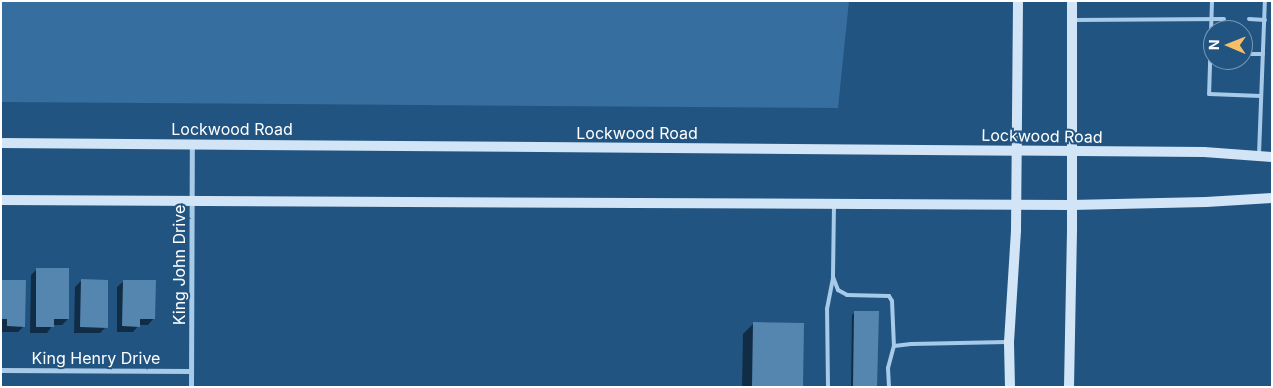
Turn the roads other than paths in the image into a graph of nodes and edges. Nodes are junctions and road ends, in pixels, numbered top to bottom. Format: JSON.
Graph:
{"nodes":[{"id":1,"x":1018,"y":1,"type":"edge"},
{"id":2,"x":1072,"y":1,"type":"edge"},
{"id":3,"x":1212,"y":1,"type":"edge"},
{"id":4,"x":1265,"y":1,"type":"edge"},
{"id":5,"x":1212,"y":18,"type":"junction"},
{"id":6,"x":1224,"y":19,"type":"dead end"},
{"id":7,"x":1249,"y":19,"type":"dead end"},
{"id":8,"x":1072,"y":20,"type":"junction"},
{"id":9,"x":1265,"y":20,"type":"junction"},
{"id":10,"x":1253,"y":54,"type":"edge"},
{"id":11,"x":1263,"y":54,"type":"junction"},
{"id":12,"x":1211,"y":70,"type":"edge"},
{"id":13,"x":1261,"y":96,"type":"junction"},
{"id":14,"x":1,"y":143,"type":"edge"},
{"id":15,"x":192,"y":144,"type":"junction"},
{"id":16,"x":1016,"y":151,"type":"junction"},
{"id":17,"x":1071,"y":152,"type":"junction"},
{"id":18,"x":1259,"y":156,"type":"junction"},
{"id":19,"x":1272,"y":157,"type":"edge"},
{"id":20,"x":1272,"y":198,"type":"edge"},
{"id":21,"x":1,"y":200,"type":"edge"},
{"id":22,"x":192,"y":202,"type":"junction"},
{"id":23,"x":834,"y":203,"type":"junction"},
{"id":24,"x":1016,"y":205,"type":"junction"},
{"id":25,"x":1071,"y":205,"type":"junction"},
{"id":26,"x":833,"y":277,"type":"junction"},
{"id":27,"x":1009,"y":342,"type":"junction"},
{"id":28,"x":894,"y":346,"type":"junction"},
{"id":29,"x":1,"y":370,"type":"edge"},
{"id":30,"x":191,"y":371,"type":"junction"},
{"id":31,"x":191,"y":387,"type":"edge"},
{"id":32,"x":828,"y":387,"type":"edge"},
{"id":33,"x":888,"y":387,"type":"edge"},
{"id":34,"x":1010,"y":387,"type":"edge"},
{"id":35,"x":1069,"y":387,"type":"edge"}],
"edges":[{"from":1,"to":16,"type":"main road"},
{"from":2,"to":8,"type":"main road"},
{"from":3,"to":5,"type":"lane"},
{"from":4,"to":9,"type":"lane"},
{"from":5,"to":6,"type":"lane"},
{"from":5,"to":8,"type":"lane"},
{"from":7,"to":9,"type":"lane"},
{"from":8,"to":17,"type":"main road"},
{"from":9,"to":11,"type":"lane"},
{"from":10,"to":11,"type":"lane"},
{"from":11,"to":13,"type":"lane"},
{"from":12,"to":13,"type":"lane"},
{"from":13,"to":18,"type":"lane"},
{"from":14,"to":15,"type":"main road","name":"Lockwood Road"},
{"from":15,"to":16,"type":"main road","name":"Lockwood Road"},
{"from":15,"to":22,"type":"street","name":"King John Drive"},
{"from":16,"to":17,"type":"main road","name":"Lockwood Road"},
{"from":16,"to":24,"type":"main road"},
{"from":17,"to":18,"type":"main road","name":"Lockwood Road"},
{"from":17,"to":25,"type":"main road"},
{"from":18,"to":19,"type":"main road","name":"Lockwood Road"},
{"from":20,"to":25,"type":"main road"},
{"from":21,"to":22,"type":"main road"},
{"from":22,"to":23,"type":"main road"},
{"from":22,"to":30,"type":"street","name":"King John Drive"},
{"from":23,"to":24,"type":"main road"},
{"from":23,"to":26,"type":"lane"},
{"from":24,"to":25,"type":"main road"},
{"from":24,"to":27,"type":"main road"},
{"from":25,"to":35,"type":"main road"},
{"from":26,"to":28,"type":"lane"},
{"from":26,"to":32,"type":"lane"},
{"from":27,"to":28,"type":"lane"},
{"from":27,"to":34,"type":"main road"},
{"from":28,"to":33,"type":"lane"},
{"from":29,"to":30,"type":"street","name":"King Henry Drive"},
{"from":30,"to":31,"type":"street","name":"King John Drive"}]}
